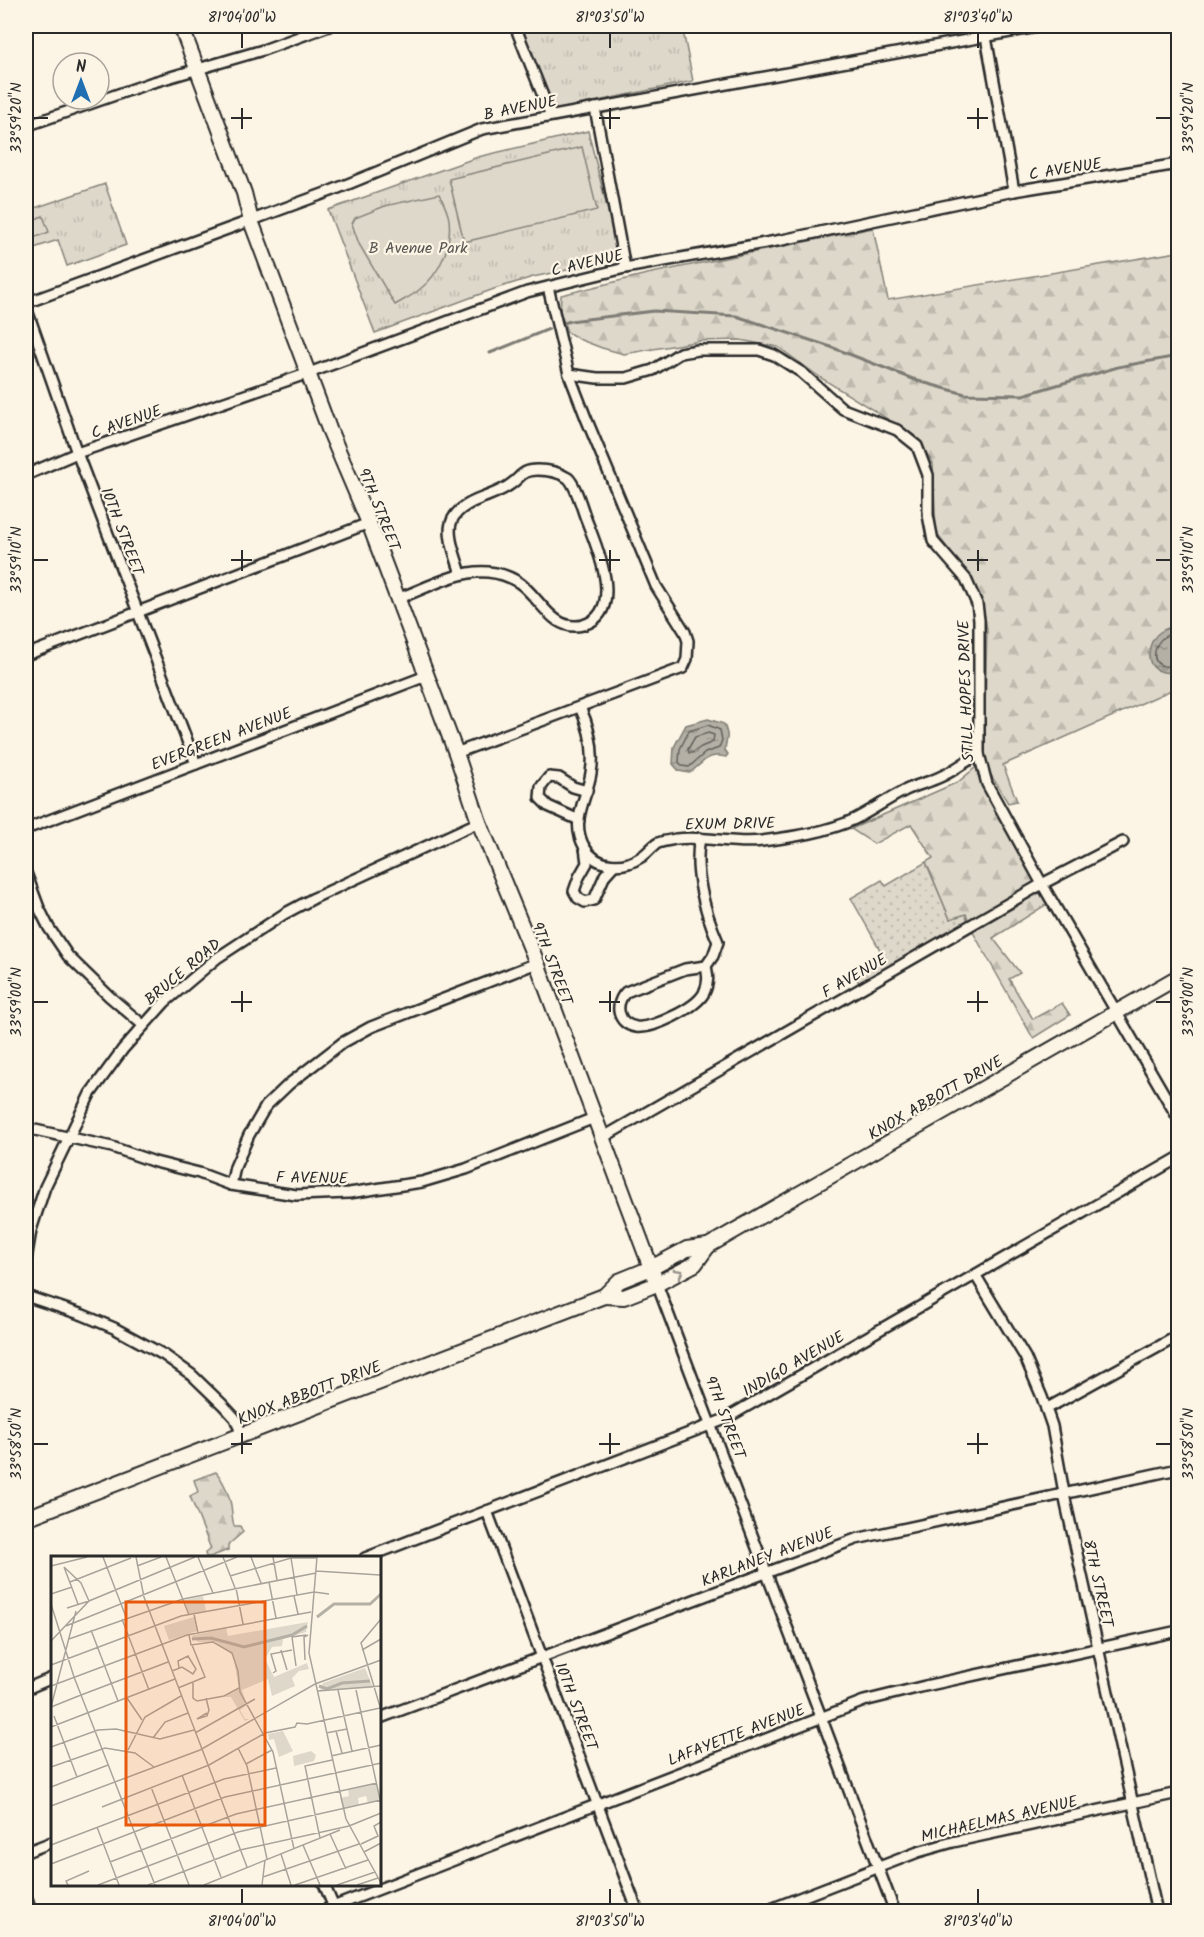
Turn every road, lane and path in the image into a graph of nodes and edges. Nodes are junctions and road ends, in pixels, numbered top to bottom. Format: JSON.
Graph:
{"nodes":[{"id":1,"x":181,"y":26,"type":"edge"},
{"id":2,"x":329,"y":26,"type":"edge"},
{"id":3,"x":515,"y":26,"type":"edge"},
{"id":4,"x":984,"y":26,"type":"edge"},
{"id":5,"x":1043,"y":26,"type":"edge"},
{"id":6,"x":986,"y":36,"type":"junction"},
{"id":7,"x":198,"y":69,"type":"junction"},
{"id":8,"x":595,"y":108,"type":"junction"},
{"id":9,"x":551,"y":116,"type":"junction"},
{"id":10,"x":26,"y":126,"type":"edge"},
{"id":11,"x":1179,"y":164,"type":"edge"},
{"id":12,"x":1014,"y":191,"type":"junction"},
{"id":13,"x":251,"y":221,"type":"junction"},
{"id":14,"x":625,"y":268,"type":"junction"},
{"id":15,"x":548,"y":287,"type":"junction"},
{"id":16,"x":26,"y":305,"type":"edge"},
{"id":17,"x":309,"y":373,"type":"junction"},
{"id":18,"x":569,"y":374,"type":"junction"},
{"id":19,"x":77,"y":453,"type":"junction"},
{"id":20,"x":26,"y":475,"type":"edge"},
{"id":21,"x":369,"y":523,"type":"junction"},
{"id":22,"x":461,"y":574,"type":"junction"},
{"id":23,"x":397,"y":599,"type":"junction"},
{"id":24,"x":138,"y":613,"type":"junction"},
{"id":25,"x":26,"y":655,"type":"edge"},
{"id":26,"x":426,"y":676,"type":"junction"},
{"id":27,"x":580,"y":707,"type":"junction"},
{"id":28,"x":456,"y":753,"type":"junction"},
{"id":29,"x":979,"y":754,"type":"junction"},
{"id":30,"x":196,"y":764,"type":"junction"},
{"id":31,"x":587,"y":790,"type":"junction"},
{"id":32,"x":579,"y":820,"type":"junction"},
{"id":33,"x":479,"y":822,"type":"junction"},
{"id":34,"x":26,"y":829,"type":"edge"},
{"id":35,"x":700,"y":838,"type":"junction"},
{"id":36,"x":1124,"y":842,"type":"dead end"},
{"id":37,"x":585,"y":848,"type":"junction"},
{"id":38,"x":614,"y":866,"type":"junction"},
{"id":39,"x":26,"y":873,"type":"edge"},
{"id":40,"x":1042,"y":884,"type":"junction"},
{"id":41,"x":537,"y":963,"type":"junction"},
{"id":42,"x":706,"y":966,"type":"junction"},
{"id":43,"x":1179,"y":977,"type":"edge"},
{"id":44,"x":1118,"y":1012,"type":"junction"},
{"id":45,"x":143,"y":1024,"type":"junction"},
{"id":46,"x":594,"y":1118,"type":"junction"},
{"id":47,"x":1179,"y":1118,"type":"edge"},
{"id":48,"x":26,"y":1128,"type":"edge"},
{"id":49,"x":69,"y":1138,"type":"junction"},
{"id":50,"x":602,"y":1138,"type":"junction"},
{"id":51,"x":1179,"y":1158,"type":"edge"},
{"id":52,"x":231,"y":1185,"type":"junction"},
{"id":53,"x":708,"y":1246,"type":"junction"},
{"id":54,"x":26,"y":1260,"type":"edge"},
{"id":55,"x":651,"y":1268,"type":"junction"},
{"id":56,"x":976,"y":1276,"type":"junction"},
{"id":57,"x":657,"y":1284,"type":"junction"},
{"id":58,"x":26,"y":1296,"type":"edge"},
{"id":59,"x":604,"y":1296,"type":"junction"},
{"id":60,"x":1179,"y":1336,"type":"edge"},
{"id":61,"x":1047,"y":1409,"type":"junction"},
{"id":62,"x":711,"y":1424,"type":"junction"},
{"id":63,"x":242,"y":1435,"type":"junction"},
{"id":64,"x":1179,"y":1469,"type":"edge"},
{"id":65,"x":1064,"y":1493,"type":"junction"},
{"id":66,"x":487,"y":1510,"type":"junction"},
{"id":67,"x":26,"y":1518,"type":"edge"},
{"id":68,"x":368,"y":1556,"type":"edge"},
{"id":69,"x":767,"y":1572,"type":"junction"},
{"id":70,"x":1179,"y":1631,"type":"edge"},
{"id":71,"x":1098,"y":1648,"type":"junction"},
{"id":72,"x":543,"y":1657,"type":"junction"},
{"id":73,"x":51,"y":1678,"type":"edge"},
{"id":74,"x":26,"y":1689,"type":"edge"},
{"id":75,"x":822,"y":1717,"type":"junction"},
{"id":76,"x":381,"y":1718,"type":"edge"},
{"id":77,"x":1179,"y":1793,"type":"edge"},
{"id":78,"x":1133,"y":1803,"type":"junction"},
{"id":79,"x":598,"y":1804,"type":"junction"},
{"id":80,"x":51,"y":1842,"type":"edge"},
{"id":81,"x":26,"y":1852,"type":"edge"},
{"id":82,"x":879,"y":1868,"type":"junction"},
{"id":83,"x":325,"y":1886,"type":"edge"},
{"id":84,"x":26,"y":1899,"type":"edge"},
{"id":85,"x":334,"y":1909,"type":"edge"},
{"id":86,"x":30,"y":1911,"type":"edge"},
{"id":87,"x":320,"y":1911,"type":"edge"},
{"id":88,"x":638,"y":1911,"type":"edge"},
{"id":89,"x":763,"y":1911,"type":"edge"},
{"id":90,"x":896,"y":1911,"type":"edge"},
{"id":91,"x":1157,"y":1911,"type":"edge"}],
"edges":[{"from":1,"to":7,"type":"main road","name":"9TH STREET"},
{"from":2,"to":7,"type":"street"},
{"from":3,"to":9,"type":"street"},
{"from":4,"to":6,"type":"street"},
{"from":5,"to":6,"type":"street","name":"B AVENUE"},
{"from":6,"to":8,"type":"street","name":"B AVENUE"},
{"from":6,"to":12,"type":"street"},
{"from":7,"to":10,"type":"street"},
{"from":7,"to":13,"type":"main road","name":"9TH STREET"},
{"from":8,"to":9,"type":"street","name":"B AVENUE"},
{"from":8,"to":14,"type":"street"},
{"from":9,"to":13,"type":"street","name":"B AVENUE"},
{"from":11,"to":12,"type":"street","name":"C AVENUE"},
{"from":12,"to":14,"type":"street","name":"C AVENUE"},
{"from":13,"to":16,"type":"street","name":"B AVENUE"},
{"from":13,"to":17,"type":"main road","name":"9TH STREET"},
{"from":14,"to":15,"type":"street","name":"C AVENUE"},
{"from":15,"to":17,"type":"street","name":"C AVENUE"},
{"from":15,"to":18,"type":"street"},
{"from":16,"to":19,"type":"street","name":"10TH STREET"},
{"from":17,"to":19,"type":"street","name":"C AVENUE"},
{"from":17,"to":21,"type":"main road","name":"9TH STREET"},
{"from":18,"to":27,"type":"street"},
{"from":18,"to":29,"type":"street","name":"STILL HOPES DRIVE"},
{"from":19,"to":20,"type":"street","name":"C AVENUE"},
{"from":19,"to":24,"type":"street","name":"10TH STREET"},
{"from":21,"to":23,"type":"main road","name":"9TH STREET"},
{"from":21,"to":24,"type":"street"},
{"from":22,"to":22,"type":"street"},
{"from":22,"to":23,"type":"street"},
{"from":23,"to":26,"type":"main road","name":"9TH STREET"},
{"from":24,"to":25,"type":"street"},
{"from":24,"to":30,"type":"street","name":"10TH STREET"},
{"from":26,"to":28,"type":"main road","name":"9TH STREET"},
{"from":26,"to":30,"type":"street","name":"EVERGREEN AVENUE"},
{"from":27,"to":28,"type":"street"},
{"from":27,"to":31,"type":"street"},
{"from":28,"to":33,"type":"main road","name":"9TH STREET"},
{"from":29,"to":35,"type":"street","name":"EXUM DRIVE"},
{"from":29,"to":40,"type":"street","name":"STILL HOPES DRIVE"},
{"from":30,"to":34,"type":"street","name":"EVERGREEN AVENUE"},
{"from":31,"to":32,"type":"street"},
{"from":31,"to":32,"type":"street"},
{"from":32,"to":37,"type":"street"},
{"from":33,"to":41,"type":"main road","name":"9TH STREET"},
{"from":33,"to":45,"type":"street","name":"BRUCE ROAD"},
{"from":35,"to":38,"type":"street","name":"EXUM DRIVE"},
{"from":35,"to":42,"type":"street"},
{"from":36,"to":40,"type":"street","name":"F AVENUE"},
{"from":37,"to":38,"type":"street"},
{"from":37,"to":38,"type":"street"},
{"from":39,"to":45,"type":"street"},
{"from":40,"to":44,"type":"street","name":"STILL HOPES DRIVE"},
{"from":40,"to":50,"type":"street","name":"F AVENUE"},
{"from":41,"to":46,"type":"main road","name":"9TH STREET"},
{"from":41,"to":52,"type":"street"},
{"from":42,"to":42,"type":"street"},
{"from":43,"to":44,"type":"main road","name":"KNOX ABBOTT DRIVE"},
{"from":44,"to":47,"type":"street","name":"STILL HOPES DRIVE"},
{"from":44,"to":53,"type":"main road","name":"KNOX ABBOTT DRIVE"},
{"from":45,"to":49,"type":"street","name":"BRUCE ROAD"},
{"from":46,"to":50,"type":"main road","name":"9TH STREET"},
{"from":46,"to":52,"type":"street","name":"F AVENUE"},
{"from":48,"to":49,"type":"street","name":"F AVENUE"},
{"from":49,"to":52,"type":"street","name":"F AVENUE"},
{"from":49,"to":54,"type":"street","name":"BRUCE ROAD"},
{"from":50,"to":55,"type":"main road","name":"9TH STREET"},
{"from":51,"to":56,"type":"street","name":"INDIGO AVENUE"},
{"from":53,"to":55,"type":"main road","name":"KNOX ABBOTT DRIVE"},
{"from":57,"to":53,"type":"main road","name":"KNOX ABBOTT DRIVE","one_way":true},
{"from":55,"to":57,"type":"main road","name":"9TH STREET"},
{"from":55,"to":59,"type":"main road","name":"KNOX ABBOTT DRIVE"},
{"from":56,"to":61,"type":"street","name":"8TH STREET"},
{"from":56,"to":62,"type":"street","name":"INDIGO AVENUE"},
{"from":57,"to":59,"type":"main road","name":"KNOX ABBOTT DRIVE"},
{"from":57,"to":62,"type":"street","name":"9TH STREET"},
{"from":58,"to":63,"type":"street"},
{"from":59,"to":63,"type":"main road","name":"KNOX ABBOTT DRIVE"},
{"from":60,"to":61,"type":"street"},
{"from":61,"to":65,"type":"street","name":"8TH STREET"},
{"from":62,"to":66,"type":"street","name":"INDIGO AVENUE"},
{"from":62,"to":69,"type":"street","name":"9TH STREET"},
{"from":63,"to":67,"type":"main road","name":"KNOX ABBOTT DRIVE"},
{"from":64,"to":65,"type":"street","name":"KARLANEY AVENUE"},
{"from":65,"to":69,"type":"street","name":"KARLANEY AVENUE"},
{"from":65,"to":71,"type":"street","name":"8TH STREET"},
{"from":66,"to":68,"type":"street","name":"INDIGO AVENUE"},
{"from":66,"to":72,"type":"street","name":"10TH STREET"},
{"from":69,"to":72,"type":"street","name":"KARLANEY AVENUE"},
{"from":69,"to":75,"type":"street","name":"9TH STREET"},
{"from":70,"to":71,"type":"street","name":"LAFAYETTE AVENUE"},
{"from":71,"to":75,"type":"street","name":"LAFAYETTE AVENUE"},
{"from":71,"to":78,"type":"street","name":"8TH STREET"},
{"from":72,"to":76,"type":"street","name":"KARLANEY AVENUE"},
{"from":72,"to":79,"type":"street","name":"10TH STREET"},
{"from":73,"to":74,"type":"street"},
{"from":75,"to":79,"type":"street","name":"LAFAYETTE AVENUE"},
{"from":75,"to":82,"type":"street","name":"9TH STREET"},
{"from":77,"to":78,"type":"street","name":"MICHAELMAS AVENUE"},
{"from":78,"to":82,"type":"street","name":"MICHAELMAS AVENUE"},
{"from":78,"to":91,"type":"street","name":"8TH STREET"},
{"from":79,"to":85,"type":"street","name":"LAFAYETTE AVENUE"},
{"from":79,"to":88,"type":"street","name":"10TH STREET"},
{"from":80,"to":81,"type":"street"},
{"from":82,"to":89,"type":"street","name":"MICHAELMAS AVENUE"},
{"from":82,"to":90,"type":"street","name":"9TH STREET"},
{"from":83,"to":85,"type":"street"},
{"from":84,"to":86,"type":"main road"},
{"from":85,"to":87,"type":"street","name":"LAFAYETTE AVENUE"}]}
